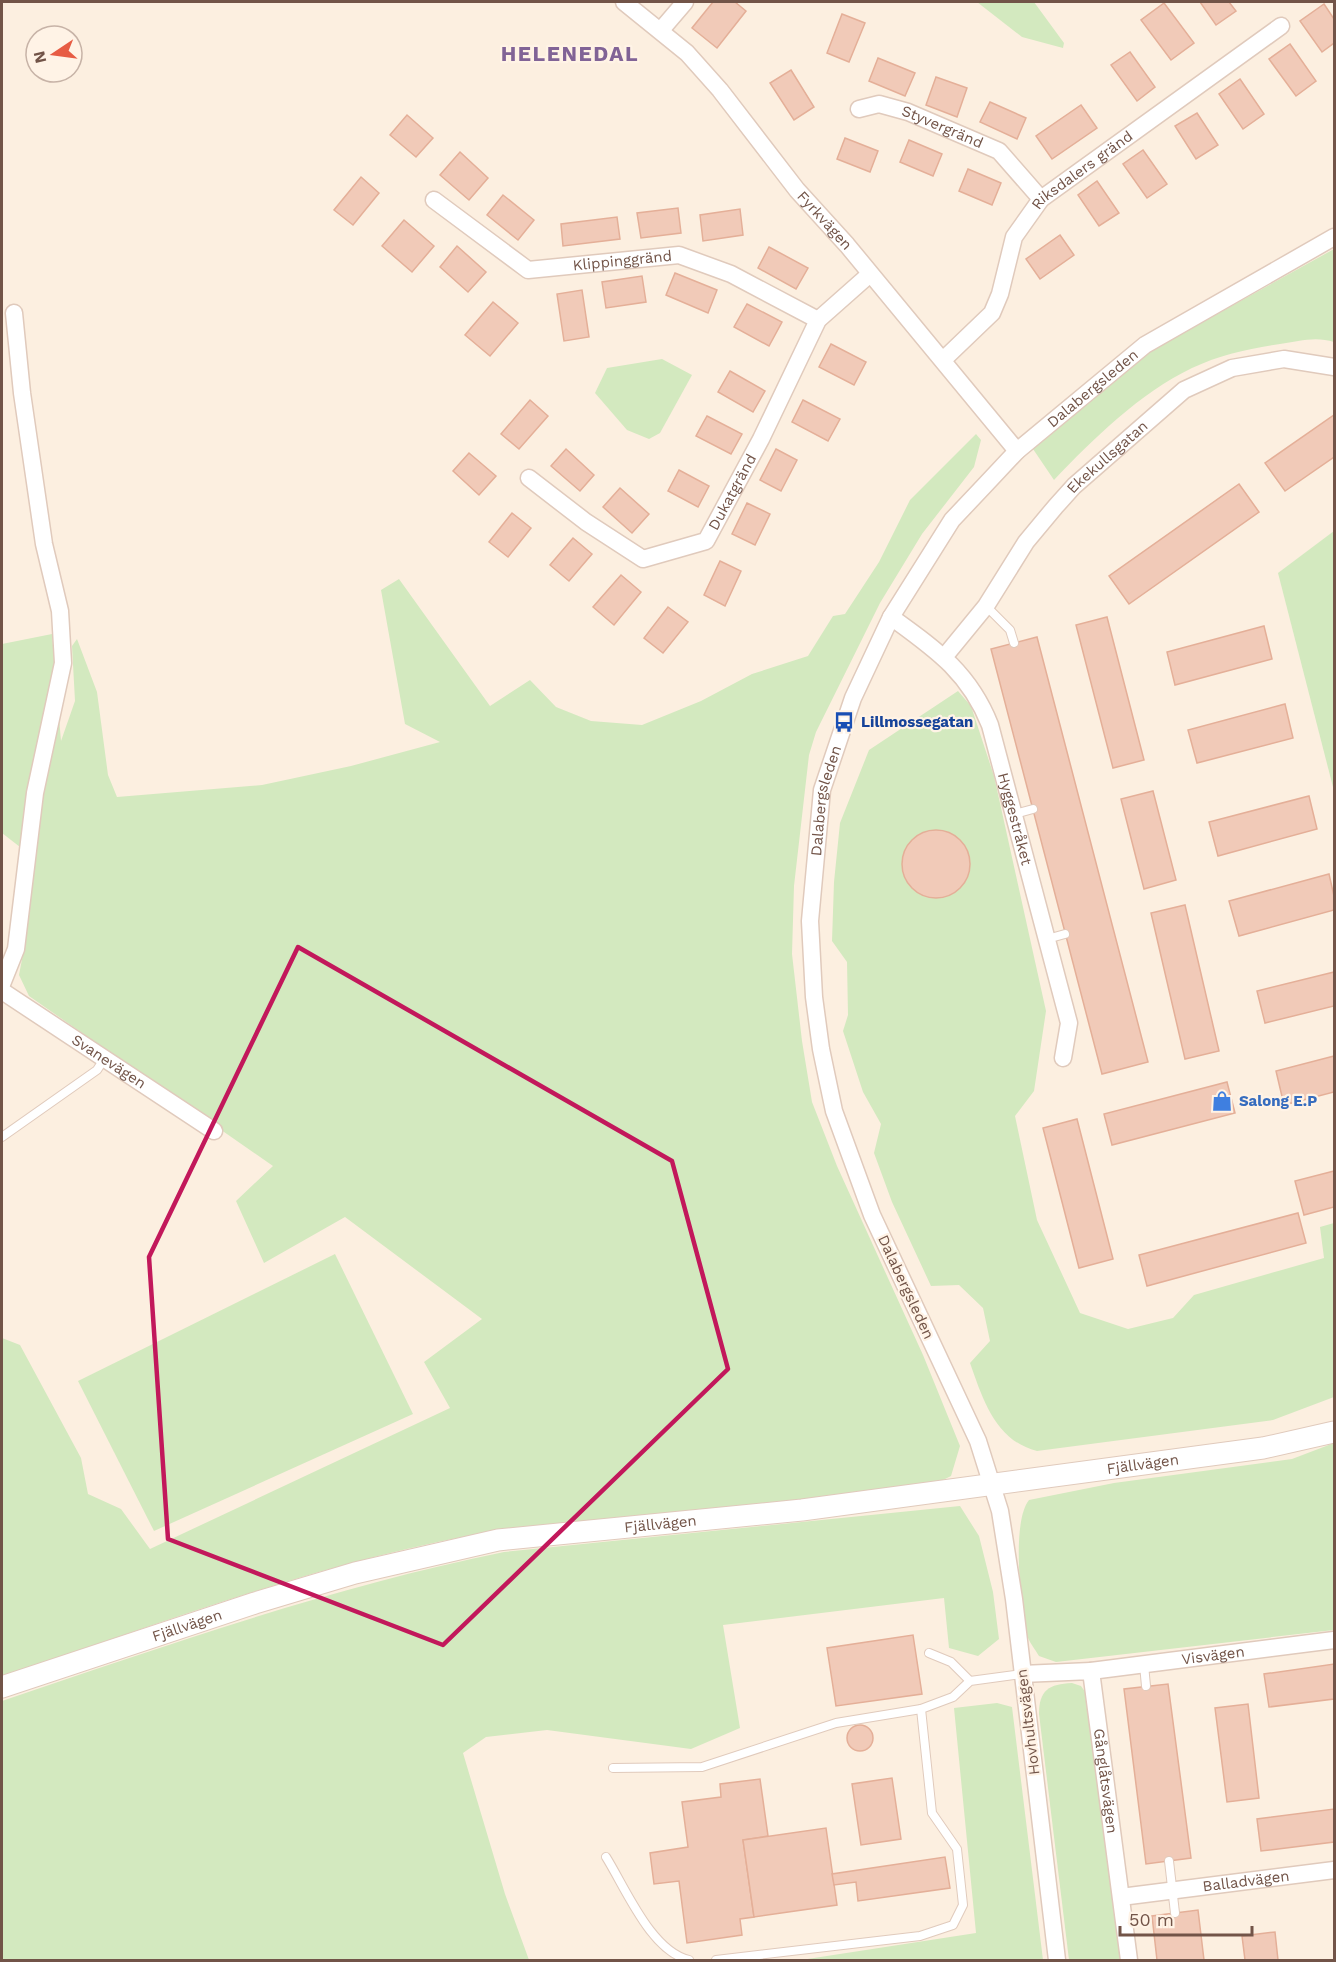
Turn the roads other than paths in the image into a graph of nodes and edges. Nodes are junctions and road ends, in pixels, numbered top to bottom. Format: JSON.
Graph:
{"nodes":[{"id":1,"x":624,"y":2,"type":"edge"},
{"id":2,"x":685,"y":2,"type":"edge"},
{"id":3,"x":1281,"y":26,"type":"dead end"},
{"id":4,"x":661,"y":30,"type":"junction"},
{"id":5,"x":859,"y":109,"type":"dead end"},
{"id":6,"x":434,"y":200,"type":"dead end"},
{"id":7,"x":1041,"y":200,"type":"junction"},
{"id":8,"x":1335,"y":237,"type":"edge"},
{"id":9,"x":870,"y":274,"type":"junction"},
{"id":10,"x":14,"y":313,"type":"dead end"},
{"id":11,"x":818,"y":320,"type":"junction"},
{"id":12,"x":943,"y":360,"type":"junction"},
{"id":13,"x":1335,"y":367,"type":"edge"},
{"id":14,"x":1017,"y":451,"type":"junction"},
{"id":15,"x":529,"y":478,"type":"dead end"},
{"id":16,"x":986,"y":606,"type":"junction"},
{"id":17,"x":891,"y":617,"type":"junction"},
{"id":18,"x":1014,"y":643,"type":"dead end"},
{"id":19,"x":945,"y":656,"type":"junction"},
{"id":20,"x":1033,"y":809,"type":"dead end"},
{"id":21,"x":1015,"y":814,"type":"junction"},
{"id":22,"x":1065,"y":934,"type":"dead end"},
{"id":23,"x":1047,"y":939,"type":"junction"},
{"id":24,"x":2,"y":984,"type":"edge"},
{"id":25,"x":2,"y":991,"type":"edge"},
{"id":26,"x":1063,"y":1058,"type":"dead end"},
{"id":27,"x":104,"y":1059,"type":"junction"},
{"id":28,"x":214,"y":1131,"type":"dead end"},
{"id":29,"x":2,"y":1137,"type":"edge"},
{"id":30,"x":1335,"y":1432,"type":"edge"},
{"id":31,"x":992,"y":1484,"type":"junction"},
{"id":32,"x":1335,"y":1640,"type":"edge"},
{"id":33,"x":929,"y":1653,"type":"dead end"},
{"id":34,"x":1144,"y":1665,"type":"junction"},
{"id":35,"x":1091,"y":1671,"type":"junction"},
{"id":36,"x":1022,"y":1674,"type":"junction"},
{"id":37,"x":970,"y":1681,"type":"junction"},
{"id":38,"x":1146,"y":1686,"type":"dead end"},
{"id":39,"x":2,"y":1687,"type":"edge"},
{"id":40,"x":921,"y":1709,"type":"junction"},
{"id":41,"x":613,"y":1768,"type":"dead end"},
{"id":42,"x":606,"y":1857,"type":"dead end"},
{"id":43,"x":1168,"y":1861,"type":"dead end"},
{"id":44,"x":1335,"y":1870,"type":"edge"},
{"id":45,"x":1172,"y":1891,"type":"junction"},
{"id":46,"x":1121,"y":1897,"type":"junction"},
{"id":47,"x":1175,"y":1913,"type":"dead end"},
{"id":48,"x":688,"y":1960,"type":"edge"},
{"id":49,"x":716,"y":1960,"type":"edge"},
{"id":50,"x":1057,"y":1960,"type":"edge"},
{"id":51,"x":1129,"y":1960,"type":"edge"}],
"edges":[{"from":1,"to":4,"type":"street","name":"Fyrkvägen"},
{"from":2,"to":4,"type":"street"},
{"from":3,"to":7,"type":"street","name":"Riksdalers gränd"},
{"from":4,"to":9,"type":"street","name":"Fyrkvägen"},
{"from":5,"to":7,"type":"street","name":"Styvergränd"},
{"from":6,"to":11,"type":"street","name":"Klippinggränd"},
{"from":7,"to":12,"type":"street","name":"Riksdalers gränd"},
{"from":8,"to":14,"type":"street","name":"Dalabergsleden"},
{"from":9,"to":11,"type":"street","name":"Dukatgränd"},
{"from":9,"to":12,"type":"street","name":"Fyrkvägen"},
{"from":10,"to":24,"type":"street"},
{"from":11,"to":15,"type":"street","name":"Dukatgränd"},
{"from":12,"to":14,"type":"street","name":"Fyrkvägen"},
{"from":13,"to":16,"type":"street","name":"Ekekullsgatan"},
{"from":14,"to":17,"type":"street","name":"Dalabergsleden"},
{"from":16,"to":18,"type":"lane"},
{"from":16,"to":19,"type":"street","name":"Ekekullsgatan"},
{"from":17,"to":19,"type":"street","name":"Hyggestråket"},
{"from":17,"to":31,"type":"street","name":"Dalabergsleden"},
{"from":19,"to":21,"type":"street","name":"Hyggestråket"},
{"from":20,"to":21,"type":"lane"},
{"from":21,"to":23,"type":"street","name":"Hyggestråket"},
{"from":22,"to":23,"type":"lane"},
{"from":23,"to":26,"type":"street","name":"Hyggestråket"},
{"from":25,"to":27,"type":"street","name":"Svanevägen"},
{"from":27,"to":28,"type":"street","name":"Svanevägen"},
{"from":27,"to":29,"type":"lane"},
{"from":30,"to":31,"type":"street","name":"Fjällvägen"},
{"from":31,"to":36,"type":"street","name":"Hovhultsvägen"},
{"from":31,"to":39,"type":"street","name":"Fjällvägen"},
{"from":32,"to":34,"type":"street","name":"Visvägen"},
{"from":33,"to":37,"type":"lane"},
{"from":34,"to":35,"type":"street","name":"Visvägen"},
{"from":34,"to":38,"type":"lane"},
{"from":35,"to":36,"type":"street"},
{"from":35,"to":46,"type":"street","name":"Gånglåtsvägen"},
{"from":36,"to":37,"type":"lane"},
{"from":36,"to":50,"type":"street","name":"Hovhultsvägen"},
{"from":37,"to":40,"type":"lane"},
{"from":40,"to":41,"type":"lane"},
{"from":40,"to":49,"type":"lane"},
{"from":42,"to":48,"type":"lane"},
{"from":43,"to":45,"type":"lane"},
{"from":44,"to":45,"type":"street","name":"Balladvägen"},
{"from":45,"to":46,"type":"street","name":"Balladvägen"},
{"from":45,"to":47,"type":"lane"},
{"from":46,"to":51,"type":"street","name":"Gånglåtsvägen"}]}
